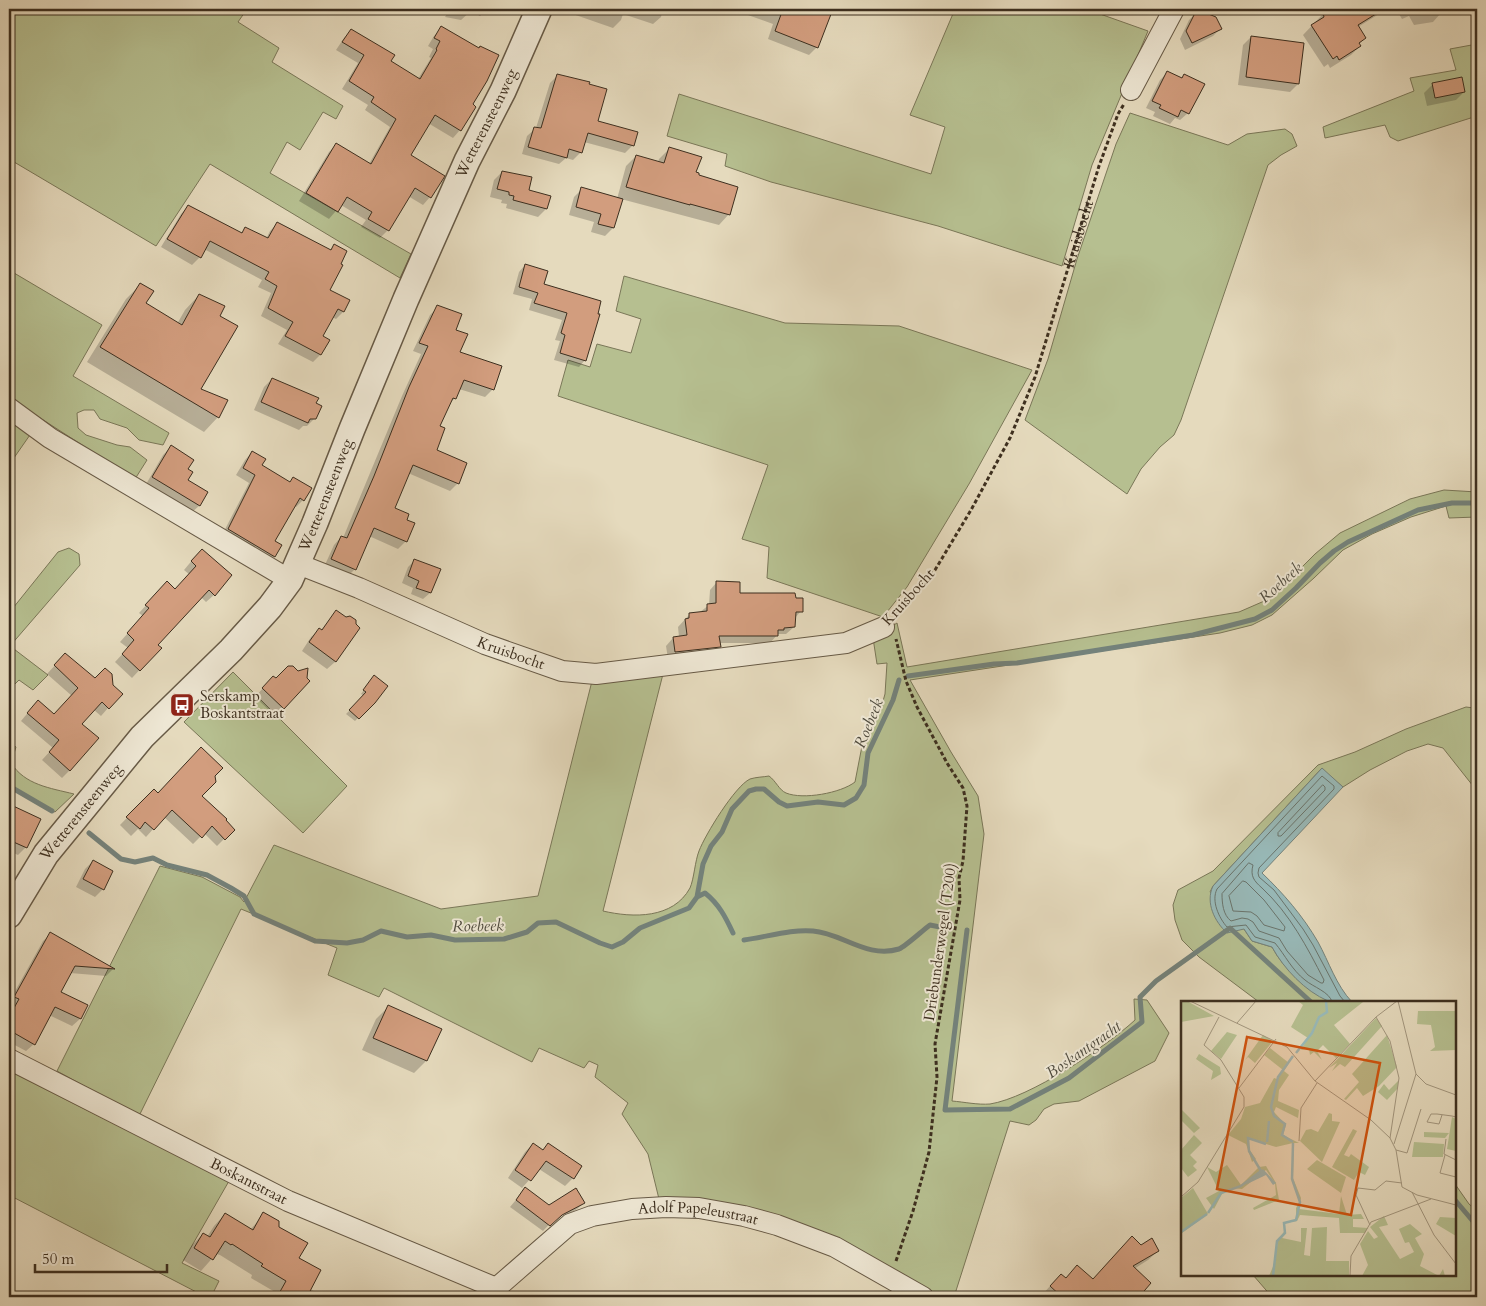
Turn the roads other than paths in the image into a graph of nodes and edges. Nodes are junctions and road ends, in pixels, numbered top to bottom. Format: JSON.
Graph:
{"nodes":[{"id":1,"x":539,"y":9,"type":"edge"},
{"id":2,"x":1174,"y":9,"type":"edge"},
{"id":3,"x":1131,"y":90,"type":"road end"},
{"id":4,"x":9,"y":408,"type":"edge"},
{"id":5,"x":294,"y":572,"type":"junction"},
{"id":6,"x":887,"y":623,"type":"road end"},
{"id":7,"x":9,"y":914,"type":"edge"},
{"id":8,"x":9,"y":1059,"type":"edge"},
{"id":9,"x":491,"y":1293,"type":"edge"},
{"id":10,"x":923,"y":1297,"type":"edge"}],
"edges":[{"from":1,"to":5,"type":"street","name":"Wetterensteenweg"},
{"from":2,"to":3,"type":"street"},
{"from":4,"to":5,"type":"street","name":"Kruisbocht"},
{"from":5,"to":6,"type":"street","name":"Kruisbocht"},
{"from":5,"to":7,"type":"street","name":"Wetterensteenweg"},
{"from":8,"to":9,"type":"street","name":"Boskantstraat"},
{"from":9,"to":10,"type":"street","name":"Adolf Papeleustraat"}]}
